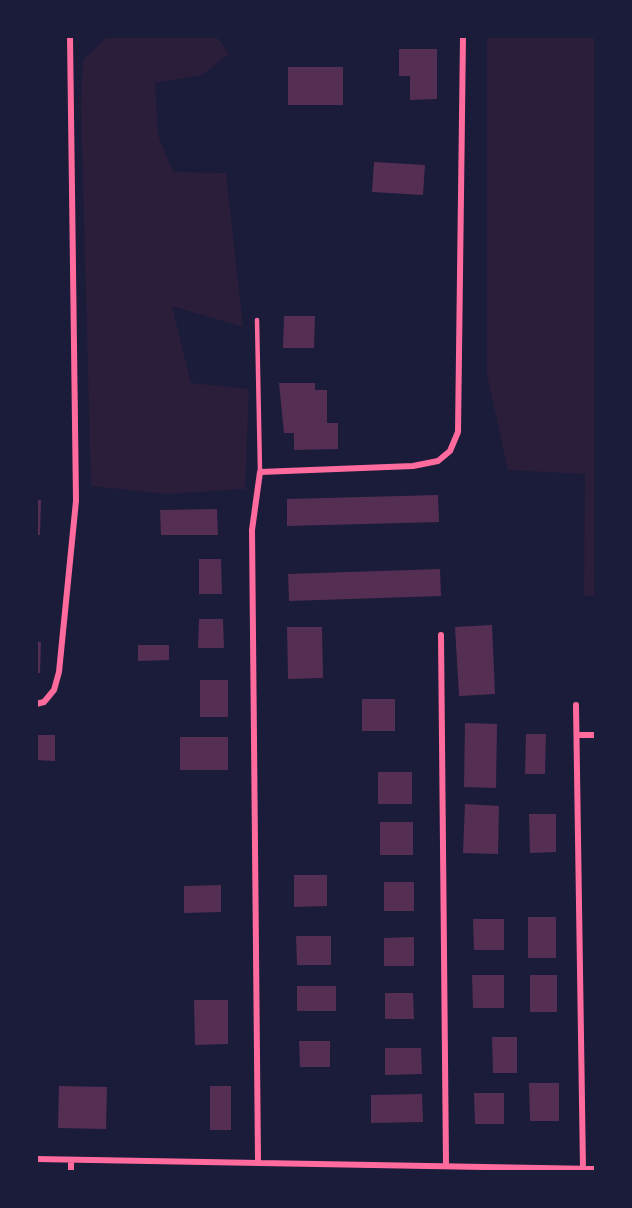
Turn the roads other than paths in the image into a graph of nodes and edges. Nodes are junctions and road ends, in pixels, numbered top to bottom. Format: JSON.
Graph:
{"nodes":[{"id":1,"x":70,"y":36,"type":"edge"},
{"id":2,"x":463,"y":36,"type":"edge"},
{"id":3,"x":257,"y":320,"type":"dead end"},
{"id":4,"x":261,"y":472,"type":"junction"},
{"id":5,"x":441,"y":635,"type":"dead end"},
{"id":6,"x":36,"y":704,"type":"edge"},
{"id":7,"x":576,"y":705,"type":"dead end"},
{"id":8,"x":577,"y":735,"type":"junction"},
{"id":9,"x":596,"y":735,"type":"edge"},
{"id":10,"x":36,"y":1159,"type":"edge"},
{"id":11,"x":71,"y":1160,"type":"junction"},
{"id":12,"x":258,"y":1161,"type":"junction"},
{"id":13,"x":294,"y":1162,"type":"junction"},
{"id":14,"x":446,"y":1165,"type":"junction"},
{"id":15,"x":584,"y":1169,"type":"junction"},
{"id":16,"x":596,"y":1170,"type":"edge"},
{"id":17,"x":71,"y":1172,"type":"edge"},
{"id":18,"x":293,"y":1172,"type":"edge"}],
"edges":[{"from":1,"to":6,"type":"street"},
{"from":2,"to":4,"type":"street"},
{"from":3,"to":4,"type":"lane"},
{"from":4,"to":12,"type":"street"},
{"from":5,"to":14,"type":"street"},
{"from":7,"to":8,"type":"street"},
{"from":8,"to":9,"type":"street"},
{"from":8,"to":15,"type":"street"},
{"from":10,"to":11,"type":"street"},
{"from":11,"to":12,"type":"street"},
{"from":11,"to":17,"type":"street"},
{"from":12,"to":13,"type":"street"},
{"from":13,"to":14,"type":"street"},
{"from":13,"to":18,"type":"street"},
{"from":14,"to":15,"type":"street"},
{"from":15,"to":16,"type":"street"}]}
